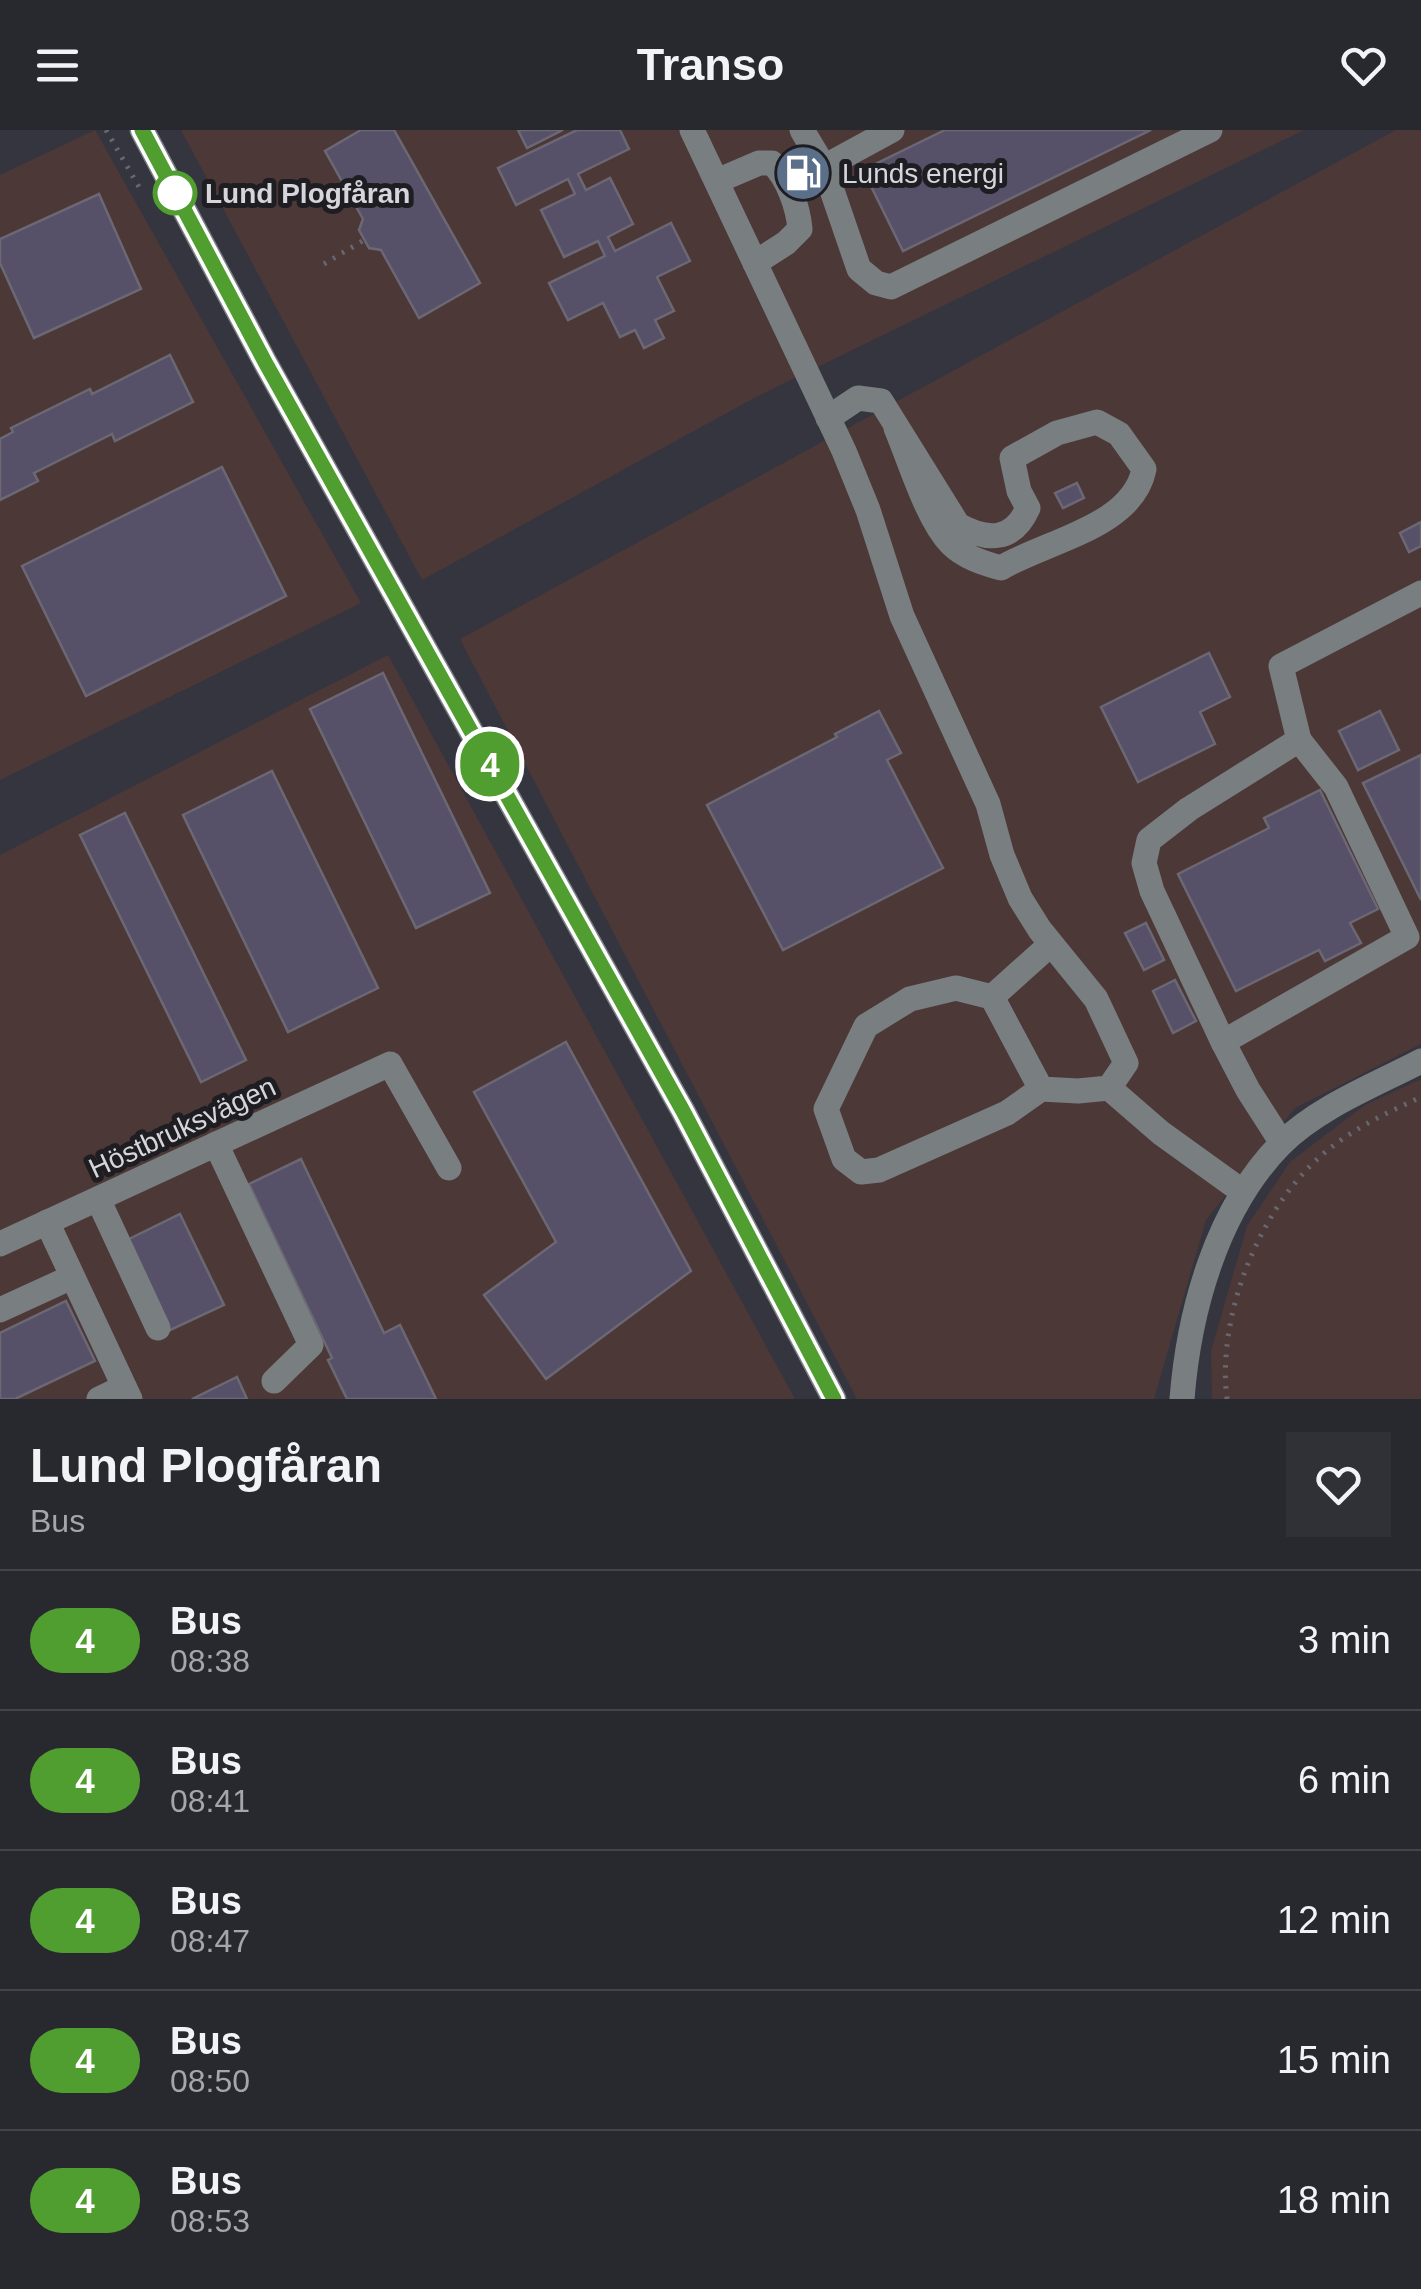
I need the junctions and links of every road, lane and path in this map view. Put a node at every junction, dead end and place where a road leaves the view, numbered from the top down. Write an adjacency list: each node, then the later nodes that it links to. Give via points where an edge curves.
1 (142, 130): 35 (street, via 683,1111)
2 (692, 130): 7 (street)
3 (802, 130): 6 (street)
4 (892, 130): 6 (street)
5 (1210, 130): 6 (street, via 891,287 876,284 859,268)
6 (824, 167)
7 (717, 182): 9 (street); 9 (street, via 772,163 786,183 800,228)
8 (364, 240): 10 (path)
9 (755, 263): 11 (street)
10 (324, 264)
11 (828, 418): 12 (street, via 858,398 881,401); 15 (street, via 868,510 902,616 982,788 1020,898)
12 (896, 428): 12 (street, via 950,543 1001,568 1114,514 1140,489 1144,469 1119,434 1097,422 1057,433 1012,458 1028,508 1014,530 976,535 958,525)
13 (1421, 592): 14 (street, via 1281,666)
14 (1299, 740): 17 (street, via 1149,840 1144,863 1152,892); 17 (street, via 1336,787 1407,937)
15 (1051, 944): 16 (street); 19 (street, via 1096,999 1126,1062)
16 (992, 998): 20 (street); 20 (street, via 956,988 910,999 866,1026 826,1110 844,1159 861,1172 879,1170 1007,1114)
17 (1223, 1042): 22 (street)
18 (1421, 1062): 22 (street, via 1328,1110)
19 (1109, 1088): 20 (street); 25 (street)
20 (1041, 1089)
21 (1421, 1097): 37 (path, via 1331,1147 1266,1225 1242,1277 1228,1334)
22 (1282, 1143): 25 (street)
23 (216, 1144): 24 (street, Höstbruksvägen, via 390,1064); 26 (street, Höstbruksvägen); 32 (street, via 311,1345)
24 (449, 1168)
25 (1243, 1192): 36 (street, via 1210,1262)
26 (98, 1199): 27 (street, Höstbruksvägen); 31 (street)
27 (47, 1222): 28 (street, Höstbruksvägen); 29 (street)
28 (0, 1244)
29 (72, 1277): 30 (street); 33 (street)
30 (0, 1310)
31 (158, 1328)
32 (274, 1381)
33 (127, 1393): 34 (street)
34 (99, 1399)
35 (834, 1399)
36 (1182, 1399)
37 (1227, 1399)

